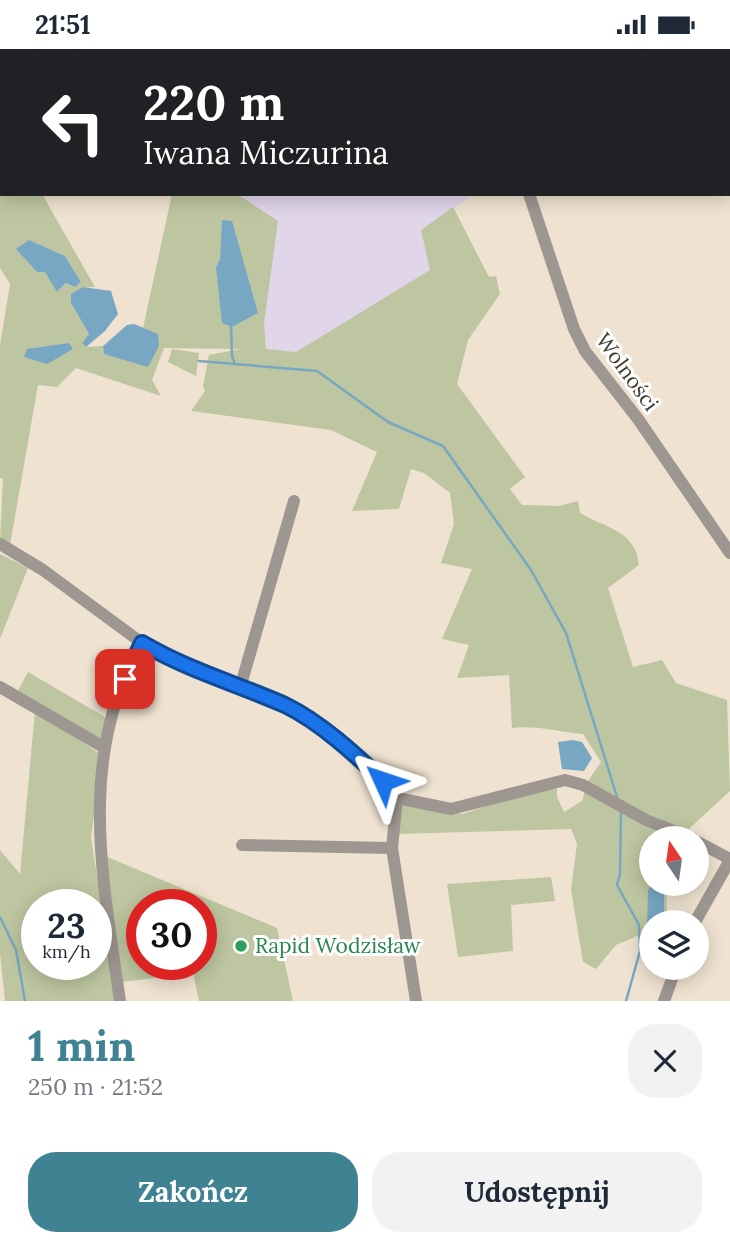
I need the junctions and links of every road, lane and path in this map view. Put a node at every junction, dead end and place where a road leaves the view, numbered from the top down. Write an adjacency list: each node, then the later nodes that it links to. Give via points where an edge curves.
1 (530, 196): 4 (street, Wolności, via 585,351 638,419)
2 (293, 501): 7 (street)
3 (0, 544): 5 (street)
4 (730, 554)
5 (142, 643): 7 (street); 8 (street, via 125,679)
6 (0, 687): 8 (street)
7 (240, 688): 9 (street, via 287,706 322,729 372,770)
8 (105, 748): 17 (street, via 98,838)
9 (397, 798): 10 (street, via 451,809 565,780); 12 (street)
10 (659, 826)
11 (242, 845): 12 (street)
12 (393, 848): 18 (street)
13 (709, 848): 14 (street)
14 (730, 860): 15 (street)
15 (702, 910)
16 (672, 980): 19 (street)
17 (120, 1001)
18 (416, 1001)
19 (664, 1001)

